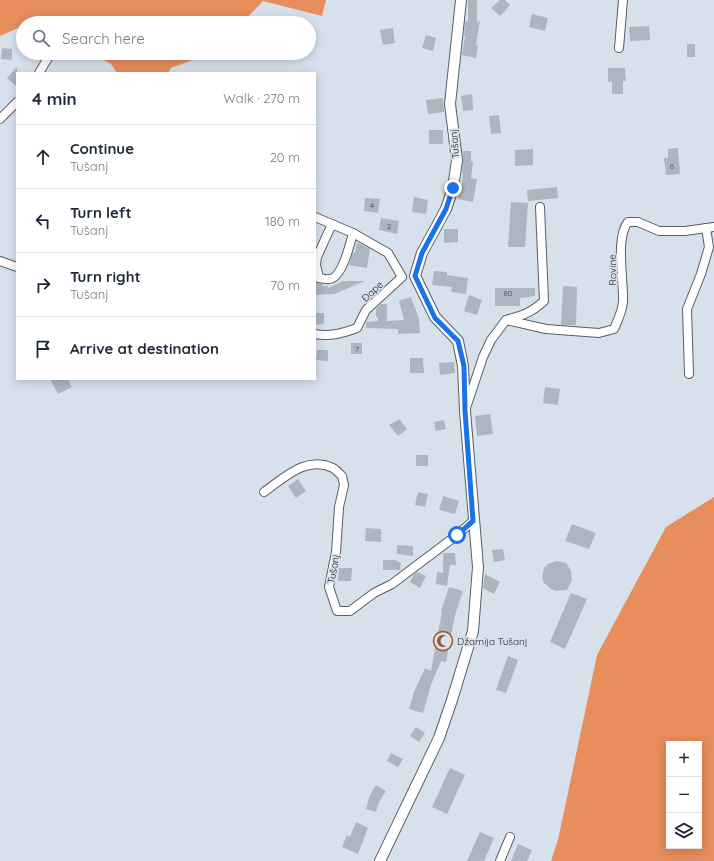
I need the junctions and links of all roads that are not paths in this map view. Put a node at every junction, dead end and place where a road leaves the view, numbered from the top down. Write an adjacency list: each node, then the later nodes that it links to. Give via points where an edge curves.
1 (461, 0): 16 (street, Tušanj, via 450,104 457,160 453,188 446,209 422,253)
2 (623, 0): 3 (street)
3 (619, 48)
4 (47, 60): 5 (street)
5 (40, 72)
6 (16, 103): 7 (street)
7 (0, 119)
8 (540, 207): 17 (street, via 544,301 527,314)
9 (316, 216): 10 (street)
10 (332, 224): 12 (street); 12 (street, via 317,257 319,278 330,280 336,276)
11 (710, 228): 17 (street, Rovine, via 660,231 638,222 628,222 623,228 622,238 623,301 614,329 599,333 546,329); 19 (street, Rovine, via 709,248 702,274 687,309)
12 (353, 233): 15 (street, via 388,253)
13 (0, 261): 14 (street)
14 (16, 267)
15 (402, 276): 16 (street); 18 (street, Đape, via 366,310 357,328 339,334)
16 (415, 276): 20 (street, via 435,318 458,341 464,366)
17 (506, 320): 20 (street, via 491,340 483,357)
18 (316, 334)
19 (689, 374)
20 (465, 411): 22 (street)
21 (264, 492): 22 (street, Tušanj, via 300,467 316,463 333,468 342,476 344,485 329,587 337,611 350,611 374,593 392,584)
22 (473, 521): 24 (street, via 478,567 473,631 466,658 439,738)
23 (510, 837): 25 (street)
24 (380, 861)
25 (500, 861)

